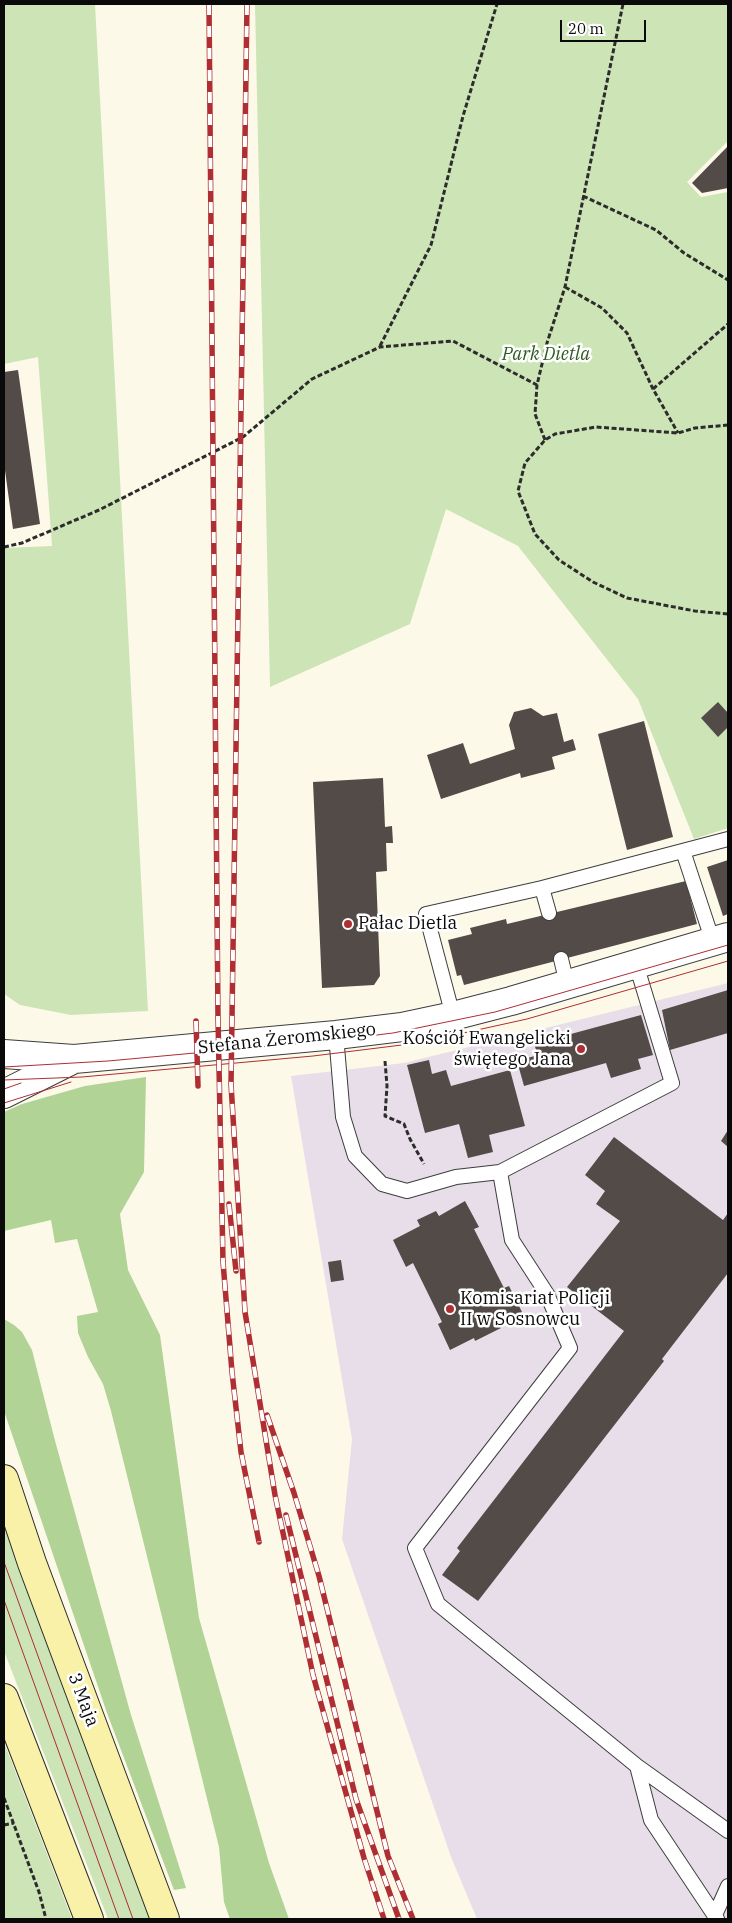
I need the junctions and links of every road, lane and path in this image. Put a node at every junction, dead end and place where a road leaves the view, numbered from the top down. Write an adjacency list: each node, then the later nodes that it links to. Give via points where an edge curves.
1 (497, 4): 7 (path, via 463,116 431,245)
2 (623, 4): 3 (path)
3 (583, 196): 4 (path, via 656,230 684,253); 5 (path)
4 (728, 280)
5 (565, 287): 8 (path); 9 (path, via 602,308 627,333)
6 (728, 324): 9 (path)
7 (380, 347): 8 (path, via 453,341); 13 (path, via 312,379 243,437 99,510 22,543)
8 (537, 385): 12 (path, via 535,414)
9 (653, 388): 11 (path)
10 (728, 425): 11 (path)
11 (678, 433): 12 (path, via 596,427 555,434)
12 (545, 440): 14 (path, via 525,463 518,491 536,534 559,560 593,582 627,598 695,612)
13 (4, 547)
14 (728, 614)
15 (728, 838): 16 (lane)
16 (683, 851): 17 (lane); 19 (lane)
17 (542, 888): 18 (lane); 21 (lane, via 426,914)
18 (549, 914)
19 (721, 939): 20 (street, Stefana Żeromskiego)
20 (636, 964): 21 (street, Stefana Żeromskiego, via 564,972); 27 (lane, via 672,1083)
21 (453, 1016): 22 (street, Stefana Żeromskiego, via 402,1027)
22 (336, 1035): 24 (street, Stefana Żeromskiego); 28 (lane, via 343,1117 355,1156 382,1184 407,1191)
23 (4, 1054): 24 (street, Stefana Żeromskiego)
24 (74, 1059): 26 (street, Stefana Żeromskiego)
25 (385, 1061): 28 (path, via 385,1116 404,1124)
26 (4, 1094)
27 (500, 1172): 28 (lane, via 456,1177); 31 (lane, via 512,1240 547,1294 570,1348 414,1548 438,1604)
28 (435, 1184)
29 (4, 1479): 40 (main road, 3 Maja, via 32,1563)
30 (4, 1698): 39 (main road)
31 (637, 1766): 35 (lane); 37 (lane, via 651,1820)
32 (4, 1798): 33 (path)
33 (14, 1823): 34 (path); 38 (path)
34 (4, 1825)
35 (728, 1831)
36 (728, 1886): 37 (lane)
37 (716, 1917)
38 (46, 1919)
39 (89, 1919)
40 (165, 1919)

